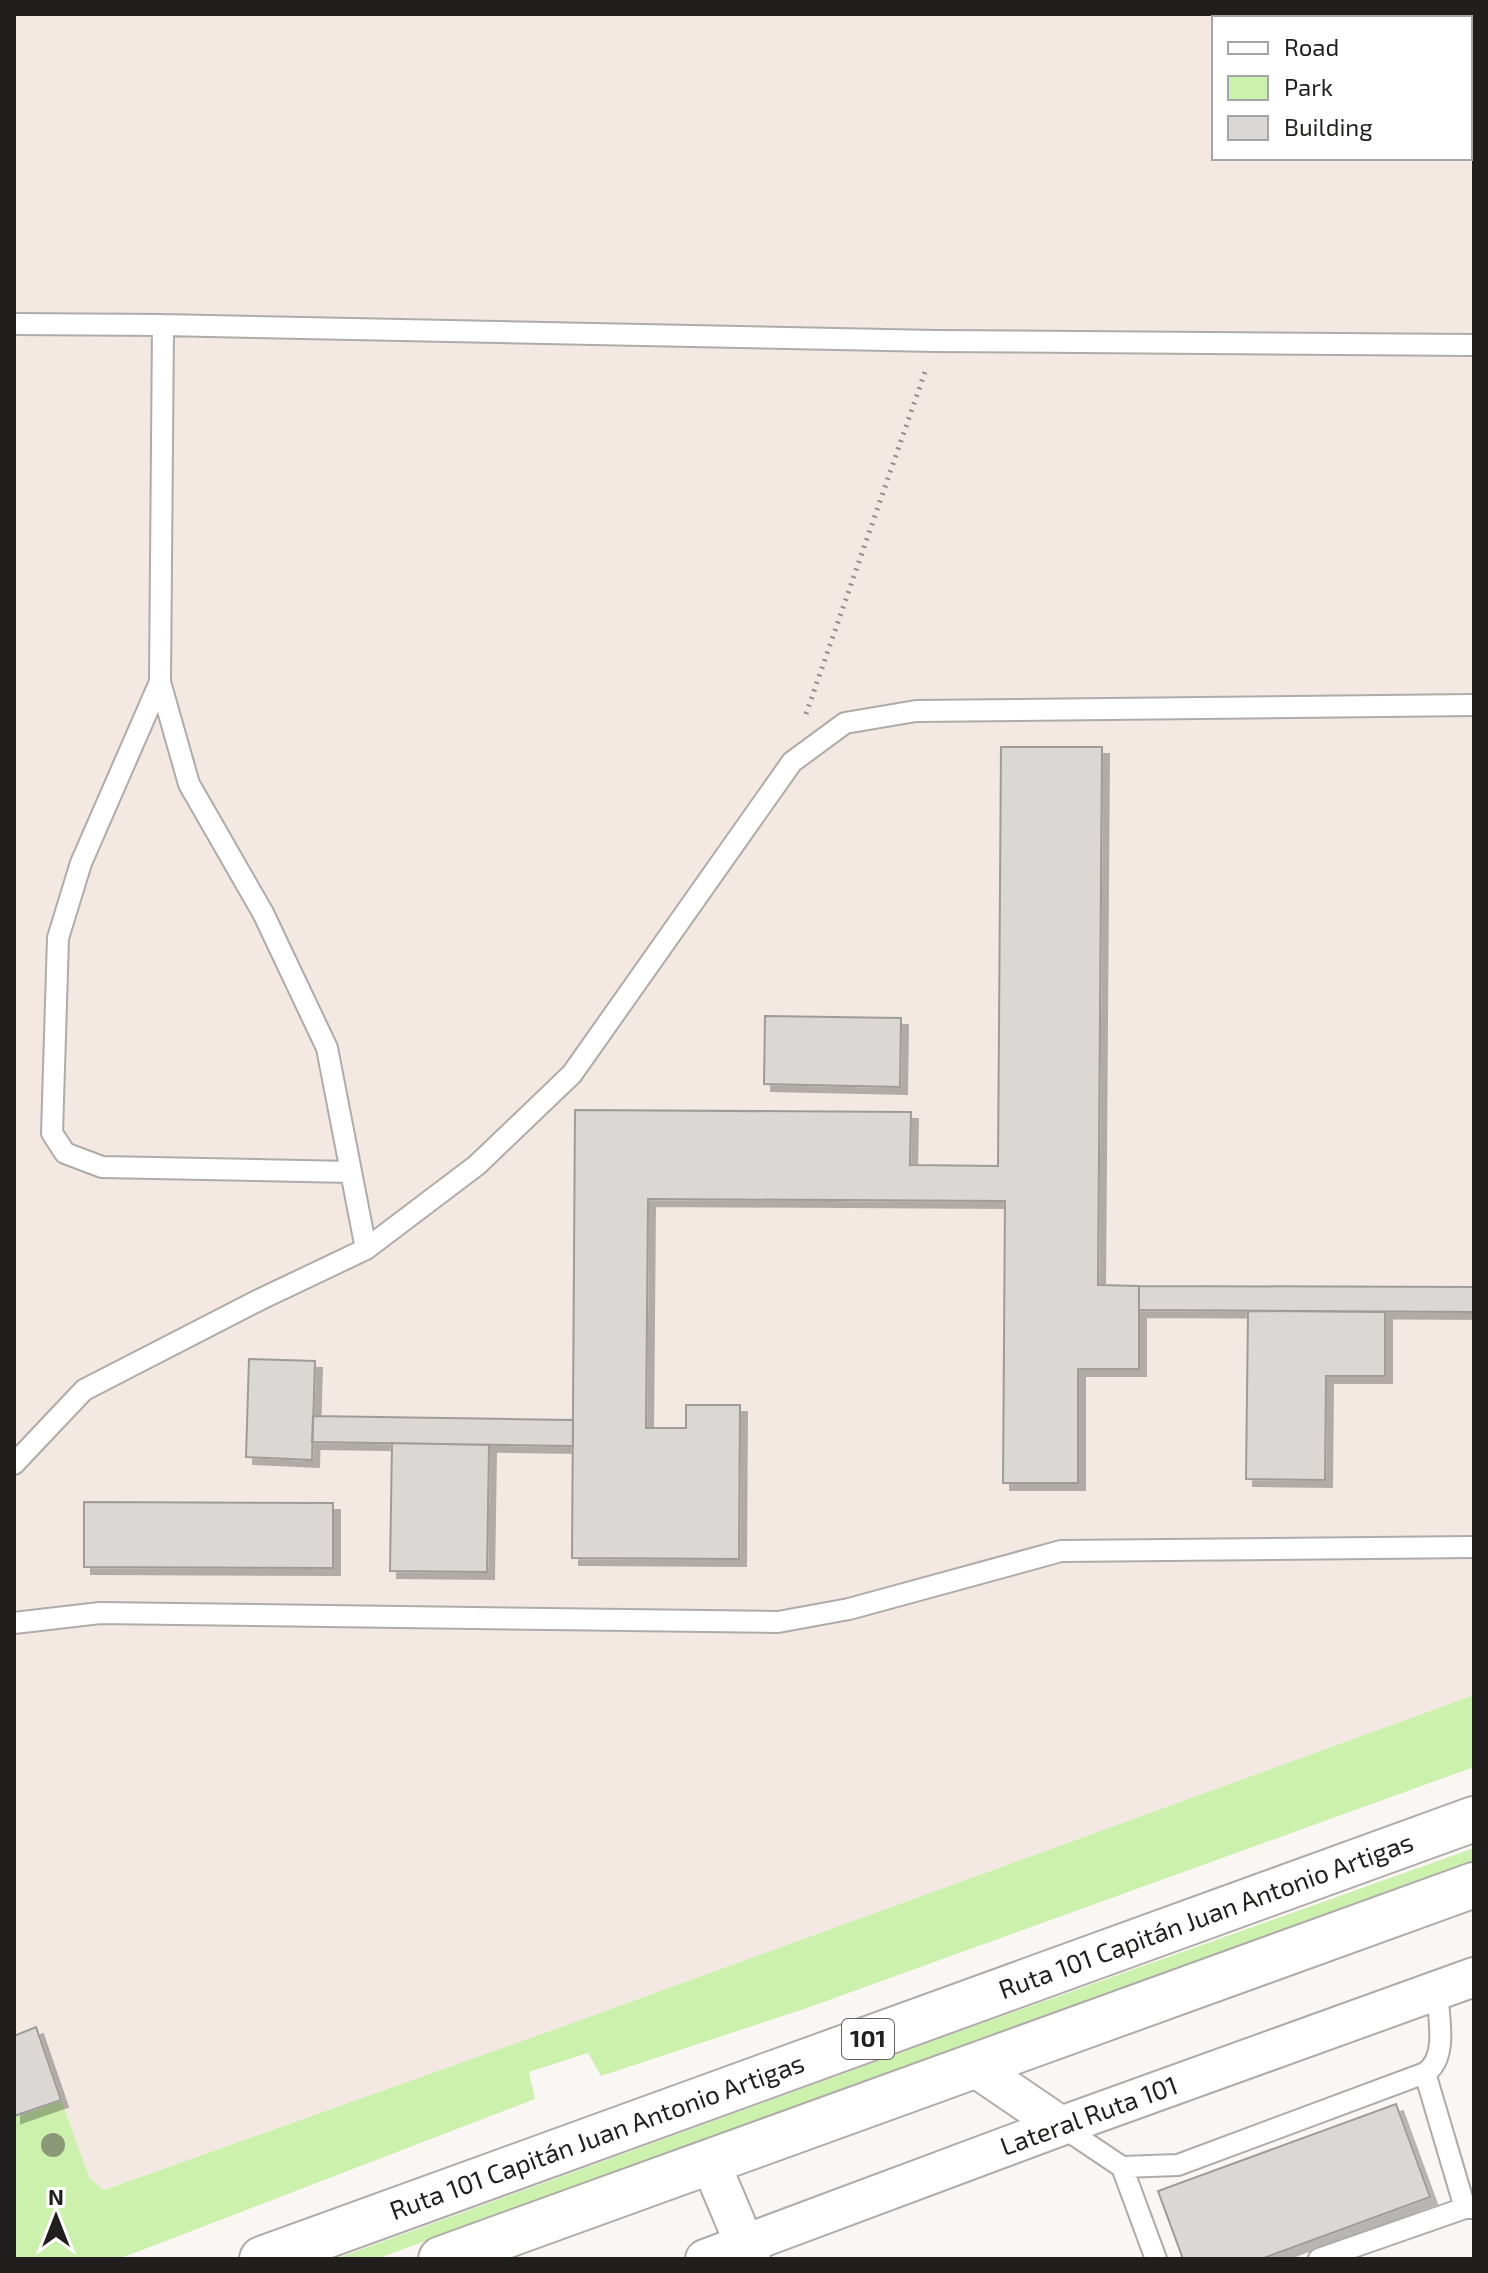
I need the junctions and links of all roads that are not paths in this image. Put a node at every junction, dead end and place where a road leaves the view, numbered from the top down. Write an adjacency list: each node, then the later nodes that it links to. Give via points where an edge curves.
1 (14, 324): 2 (lane)
2 (163, 325): 3 (lane, via 936,341); 4 (lane)
3 (1474, 345)
4 (160, 682): 6 (lane, via 189,784 263,913 327,1048); 6 (lane, via 81,863 58,938 52,1133 65,1153 102,1167)
5 (1474, 705): 7 (lane, via 916,711 845,723 792,762 572,1074 477,1165)
6 (351, 1172): 7 (lane)
7 (366, 1249): 8 (lane, via 84,1390)
8 (14, 1464)
9 (1474, 1547): 10 (lane, via 1061,1551 849,1609 778,1622 100,1613)
10 (14, 1623)
11 (1474, 1819): 22 (highway, Ruta 101 Capitán Juan Antonio Artigas / 101)
12 (1474, 1885): 15 (highway, 101)
13 (1474, 1977): 14 (street, Lateral Ruta 101)
14 (1437, 1990): 16 (lane, via 1440,2052); 17 (street, Lateral Ruta 101)
15 (973, 2066): 17 (street); 18 (highway, 101)
16 (1425, 2073): 19 (lane, via 1178,2165); 20 (lane)
17 (1061, 2126): 19 (lane); 21 (street, Lateral Ruta 101)
18 (710, 2162): 21 (street); 23 (highway, 101)
19 (1122, 2167): 25 (lane)
20 (1469, 2208): 26 (lane)
21 (749, 2252): 24 (street, Lateral Ruta 101)
22 (262, 2259)
23 (441, 2259)
24 (705, 2259)
25 (1156, 2259)
26 (1319, 2259)

